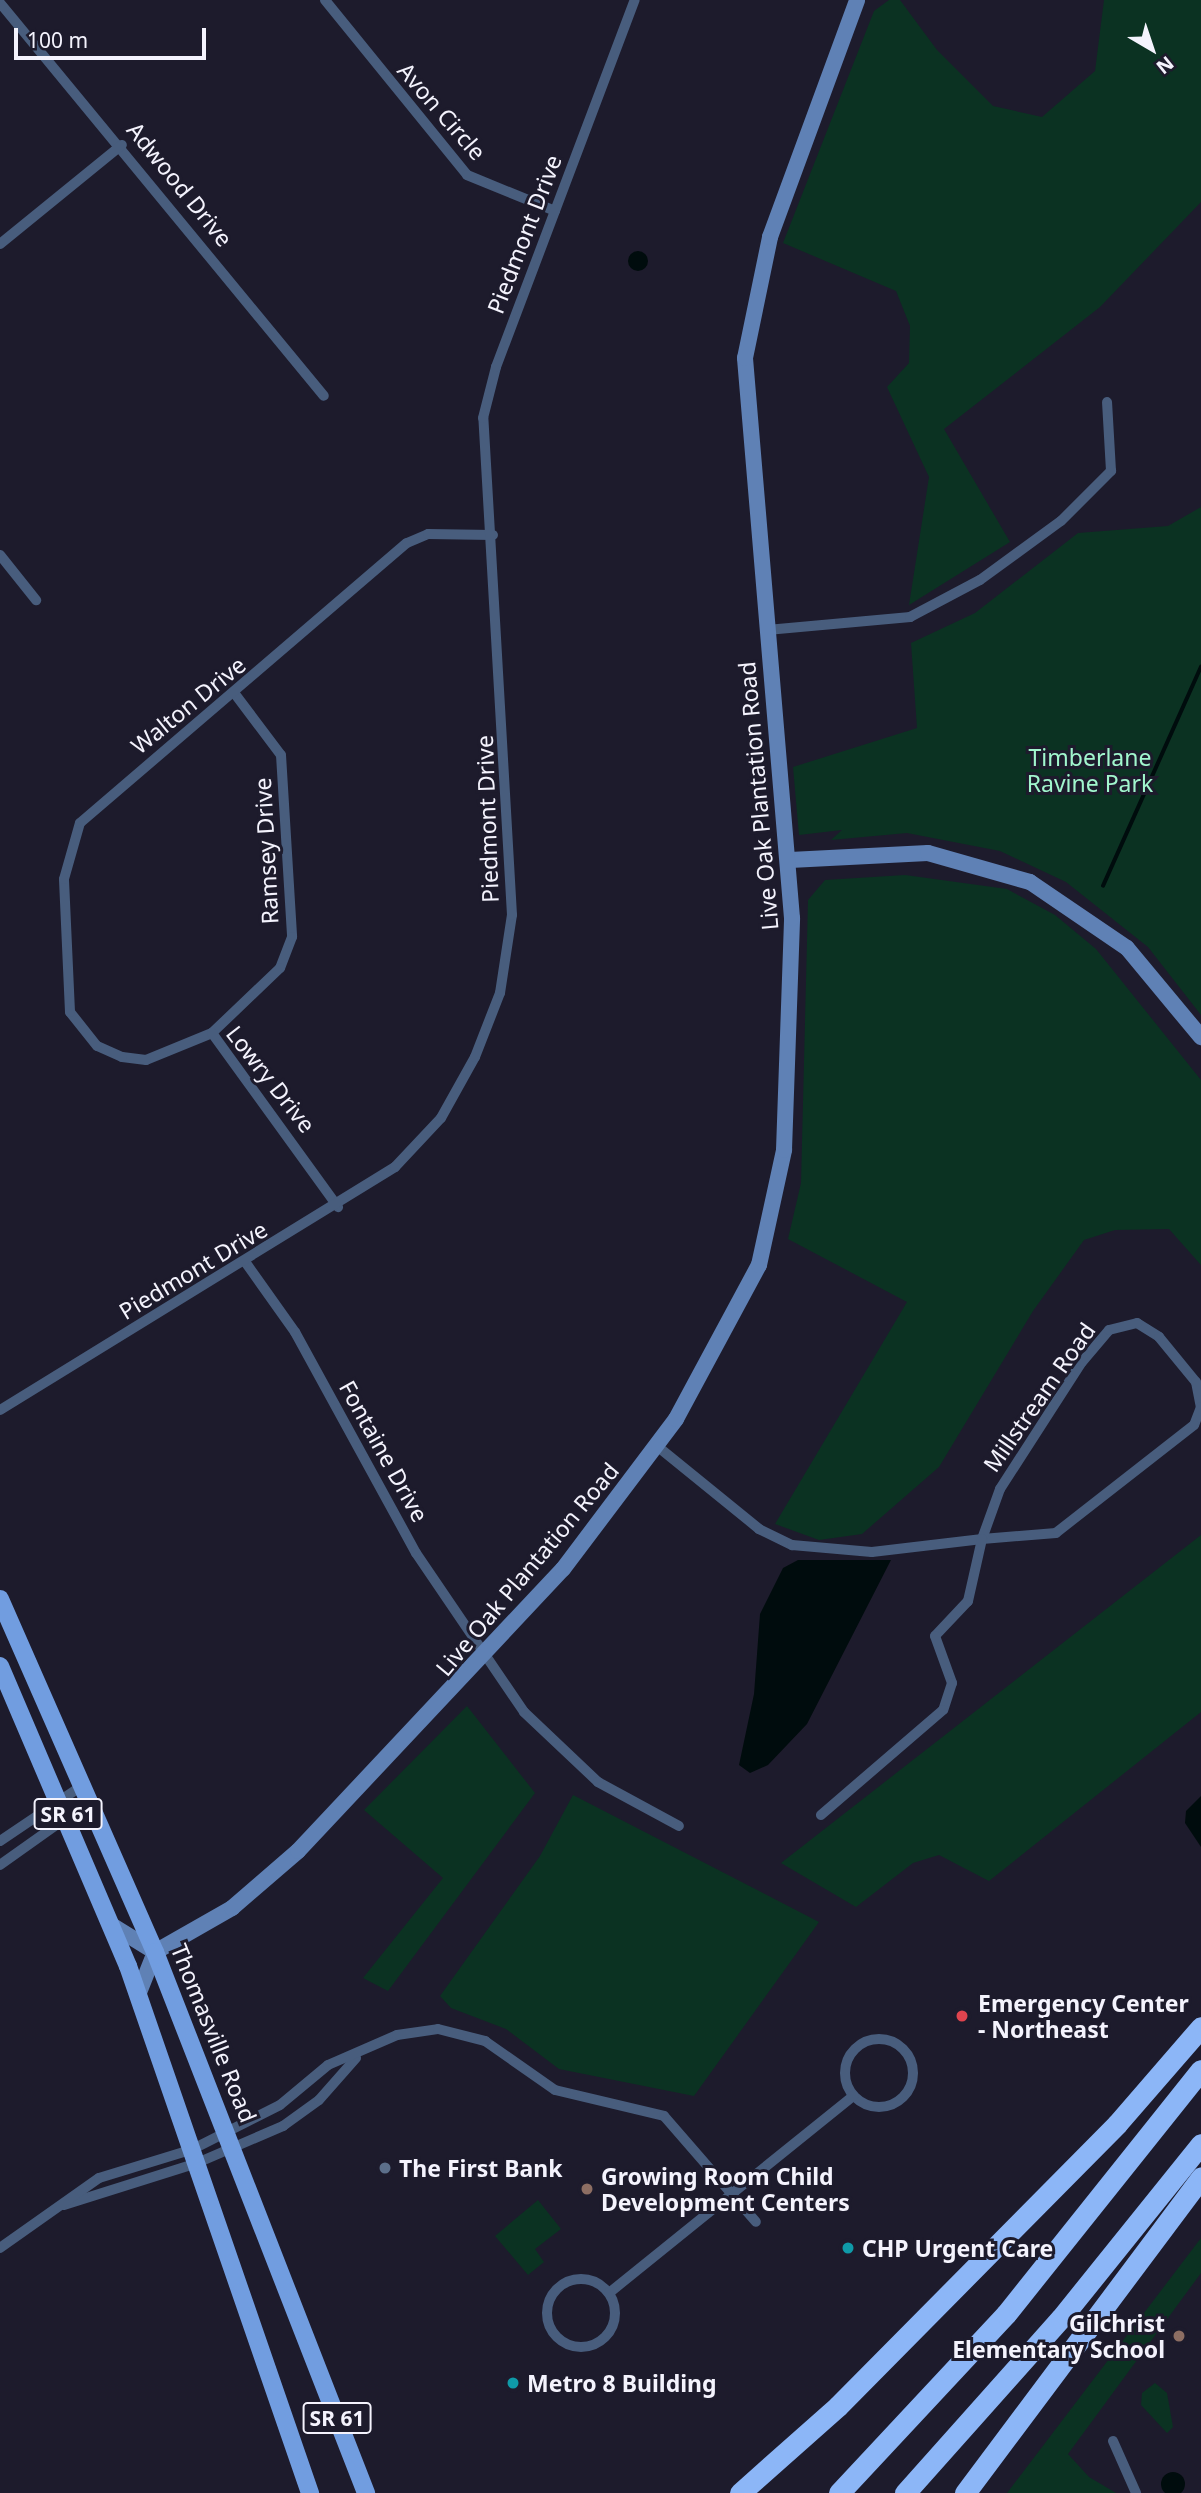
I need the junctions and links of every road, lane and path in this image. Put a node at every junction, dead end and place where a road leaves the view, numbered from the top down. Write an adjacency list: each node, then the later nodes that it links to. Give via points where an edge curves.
1 (326, 0): 6 (street, Avon Circle, via 457,166 494,190)
2 (635, 0): 6 (street, Piedmont Drive)
3 (857, 0): 13 (street, Live Oak Plantation Road, via 769,237 749,324 744,393)
4 (0, 3): 5 (street, Adwood Drive)
5 (122, 145): 7 (street); 8 (street, Adwood Drive)
6 (555, 211): 10 (street, Piedmont Drive, via 485,406)
7 (0, 244)
8 (324, 396)
9 (1107, 402): 13 (street, via 1111,471 1061,521 980,580 909,617)
10 (493, 535): 14 (street, Walton Drive, via 428,534 407,543); 19 (street, Piedmont Drive, via 511,868 505,969 489,1026 441,1118 404,1159)
11 (0, 555): 12 (street)
12 (36, 600)
13 (767, 630): 15 (street, Live Oak Plantation Road)
14 (235, 694): 16 (street, Walton Drive, via 80,823 64,879); 17 (street, Ramsey Drive, via 281,755 292,937 280,968)
15 (790, 860): 18 (street, via 919,853 988,865 1030,882 1127,948); 23 (street, Live Oak Plantation Road, via 789,1088 771,1230 744,1300)
16 (75, 1021): 17 (street, Lowry Drive, via 102,1049 146,1060)
17 (212, 1033): 19 (street, Lowry Drive)
18 (1201, 1037)
19 (338, 1207): 20 (street, Piedmont Drive)
20 (246, 1263): 22 (street, Piedmont Drive); 27 (street, Fontaine Drive, via 295,1332)
21 (1201, 1407): 24 (street, Millstream Road, via 1183,1436 1067,1527 1039,1538); 24 (street, Millstream Road, via 1196,1382 1159,1337 1137,1323 1116,1325 1082,1362 1027,1445 988,1514)
22 (0, 1410)
23 (657, 1446): 24 (street, Millstream Road, via 759,1529 792,1545 872,1552); 27 (street, Live Oak Plantation Road)
24 (982, 1539): 32 (street, Millstream Road, via 968,1601 935,1636 952,1683 943,1710)
25 (0, 1599): 26 (main road, Thomasville Road / SR 61)
26 (6, 1627): 29 (main road, Thomasville Road / SR 61)
27 (484, 1660): 33 (street, Fontaine Drive, via 524,1712 584,1772); 37 (street, Live Oak Plantation Road, via 298,1851 232,1908)
28 (2, 1674): 30 (main road, SR 61)
29 (87, 1793): 30 (street); 31 (street); 37 (main road, Thomasville Road / SR 61)
30 (59, 1796): 31 (main road, SR 61); 34 (street)
31 (67, 1813): 35 (street); 36 (main road, SR 61)
32 (821, 1815)
33 (679, 1826)
34 (0, 1841)
35 (0, 1865)
36 (113, 1926): 37 (street); 38 (main road, SR 61)
37 (155, 1952): 38 (street); 43 (main road, Thomasville Road / SR 61)
38 (138, 1994): 46 (main road, SR 61)
39 (1201, 2026): 57 (highway, via 1107,2134 838,2406)
40 (356, 2057): 43 (street, via 328,2065 286,2101); 45 (street, via 300,2117); 48 (street, via 415,2030 461,2032 555,2090 664,2116)
41 (1201, 2070): 58 (highway, via 1029,2288)
42 (853, 2096): 42 (street, via 876,2108 901,2099 912,2080 906,2052 884,2039 856,2048 845,2070); 48 (street)
43 (227, 2131): 45 (main road, Thomasville Road / SR 61); 46 (street)
44 (1201, 2144): 59 (highway, via 1054,2327)
45 (234, 2148): 46 (street); 56 (main road, Thomasville Road / SR 61)
46 (195, 2156): 49 (street); 49 (street, via 99,2178); 55 (main road, SR 61)
47 (1201, 2178): 53 (highway)
48 (733, 2193): 50 (street); 52 (street)
49 (51, 2209): 51 (street)
50 (756, 2222)
51 (0, 2248)
52 (609, 2293): 52 (street, via 584,2279 565,2283 548,2309 555,2334 582,2347 603,2339 615,2318)
53 (1021, 2418): 60 (highway); 61 (highway)
54 (1113, 2441): 62 (street)
55 (310, 2493)
56 (366, 2493)
57 (740, 2493)
58 (839, 2493)
59 (905, 2493)
60 (955, 2493)
61 (965, 2493)
62 (1136, 2493)

